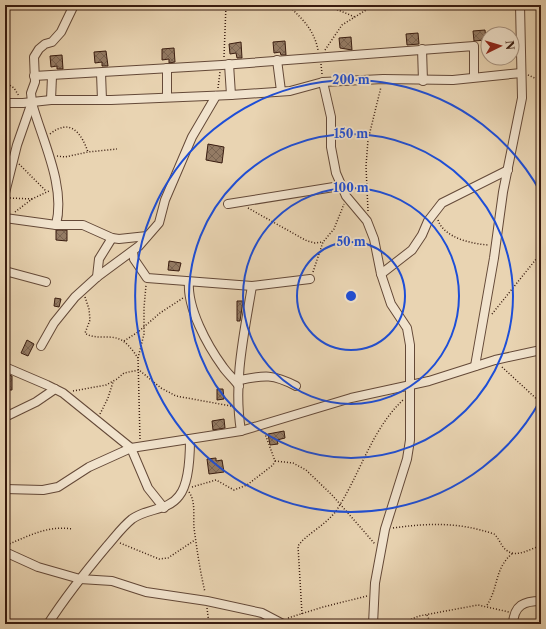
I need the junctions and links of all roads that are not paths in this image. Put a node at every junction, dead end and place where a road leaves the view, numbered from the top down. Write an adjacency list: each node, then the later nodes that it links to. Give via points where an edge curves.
1 (74, 5): 9 (street, via 61,32 52,42 39,49 34,57)
2 (520, 5): 8 (street)
3 (422, 49): 4 (street); 11 (street, via 474,46); 12 (street)
4 (277, 60): 5 (street); 14 (street)
5 (226, 64): 6 (street); 15 (street)
6 (167, 68): 7 (street); 17 (street)
7 (101, 73): 10 (street); 19 (street)
8 (521, 73): 11 (street); 22 (street, via 522,98)
9 (34, 76): 10 (street); 20 (street)
10 (52, 76): 18 (street)
11 (474, 77): 12 (street)
12 (423, 81): 13 (street, via 383,79)
13 (323, 82): 14 (street); 23 (street, via 331,117 331,147)
14 (281, 91): 15 (street)
15 (231, 95): 16 (street)
16 (216, 96): 17 (street); 28 (street, via 192,137 158,223)
17 (167, 98): 19 (street)
18 (51, 100): 19 (street); 20 (street)
19 (102, 100)
20 (32, 102): 21 (street); 24 (street); 27 (street, via 57,189 60,208)
21 (5, 103)
22 (508, 170): 32 (street, via 449,199 428,221 412,250); 40 (street)
23 (340, 186): 25 (street); 32 (street, via 367,222 374,239)
24 (5, 193)
25 (232, 203)
26 (6, 218): 27 (street)
27 (56, 225): 29 (street, via 82,224)
28 (147, 236): 29 (street); 30 (street)
29 (112, 238): 33 (street, via 99,259)
30 (133, 252): 33 (street); 36 (street, via 147,278)
31 (5, 271): 35 (street)
32 (381, 274): 43 (street, via 391,304 407,328)
33 (97, 277): 38 (street, via 60,314)
34 (310, 279): 37 (street)
35 (46, 282)
36 (189, 282): 37 (street); 42 (street, via 188,293 196,316 216,356)
37 (252, 286): 42 (street)
38 (41, 346)
39 (541, 350): 40 (street)
40 (475, 366): 43 (street)
41 (5, 367): 45 (street)
42 (239, 383): 44 (street, via 260,376 278,377); 47 (street, via 238,408)
43 (411, 384): 47 (street, via 351,398); 57 (street, via 409,449 385,529)
44 (296, 386)
45 (55, 389): 46 (street, via 36,402); 49 (street)
46 (5, 417)
47 (241, 431): 48 (street)
48 (190, 439): 49 (street); 51 (street, via 184,488 177,499)
49 (131, 448): 50 (street, via 89,467 58,487 43,490); 51 (street, via 148,488)
50 (5, 489)
51 (164, 508): 53 (street, via 140,514 123,528)
52 (5, 552): 53 (street)
53 (80, 579): 55 (street, via 112,581 146,592 207,601 262,613); 56 (street)
54 (541, 601): 58 (street, via 525,602 519,606 514,613)
55 (281, 623)
56 (48, 624)
57 (373, 624)
58 (513, 624)

